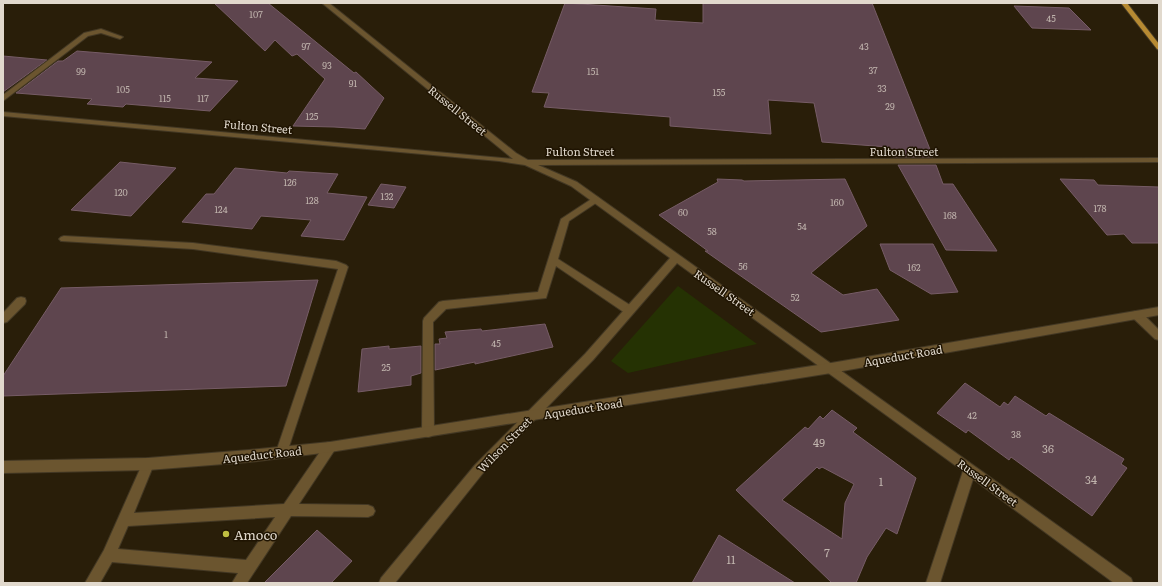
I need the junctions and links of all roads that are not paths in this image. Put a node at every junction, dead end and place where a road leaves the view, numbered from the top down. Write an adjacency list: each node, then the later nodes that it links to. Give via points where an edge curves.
1 (325, 3): 8 (street, Russell Street)
2 (1124, 3): 4 (main road)
3 (120, 37): 5 (street, via 101,32 86,34)
4 (1159, 48)
5 (3, 99)
6 (3, 114): 8 (street, Fulton Street)
7 (1159, 160): 8 (street, Fulton Street)
8 (525, 163): 9 (street, Russell Street, via 574,184)
9 (596, 199): 11 (street, Russell Street); 12 (street, via 565,219)
10 (64, 239): 23 (street, via 193,246 277,255 343,267)
11 (676, 257): 14 (street, Wilson Street); 19 (street, Russell Street)
12 (553, 260): 14 (street); 21 (street, via 542,295 442,305 428,321)
13 (21, 301): 17 (street)
14 (629, 310): 20 (street, Wilson Street, via 590,357)
15 (1159, 311): 16 (street, Aqueduct Road)
16 (1137, 315): 18 (street); 19 (street, Aqueduct Road)
17 (3, 319)
18 (1159, 336)
19 (831, 368): 20 (street, Aqueduct Road); 26 (street, Russell Street)
20 (531, 416): 21 (street, Aqueduct Road); 34 (street, Wilson Street, via 480,469)
21 (428, 432): 22 (street, Aqueduct Road)
22 (330, 447): 23 (street, Aqueduct Road); 27 (street)
23 (282, 452): 24 (street, Aqueduct Road)
24 (148, 464): 25 (street, Aqueduct Road); 29 (street)
25 (3, 467)
26 (970, 469): 35 (street); 36 (street, Russell Street)
27 (288, 510): 28 (street); 29 (street); 31 (street)
28 (368, 511)
29 (123, 520): 30 (street)
30 (109, 554): 31 (street); 32 (street)
31 (250, 567): 33 (street)
32 (97, 582)
33 (239, 583)
34 (386, 583)
35 (933, 583)
36 (1126, 583)

